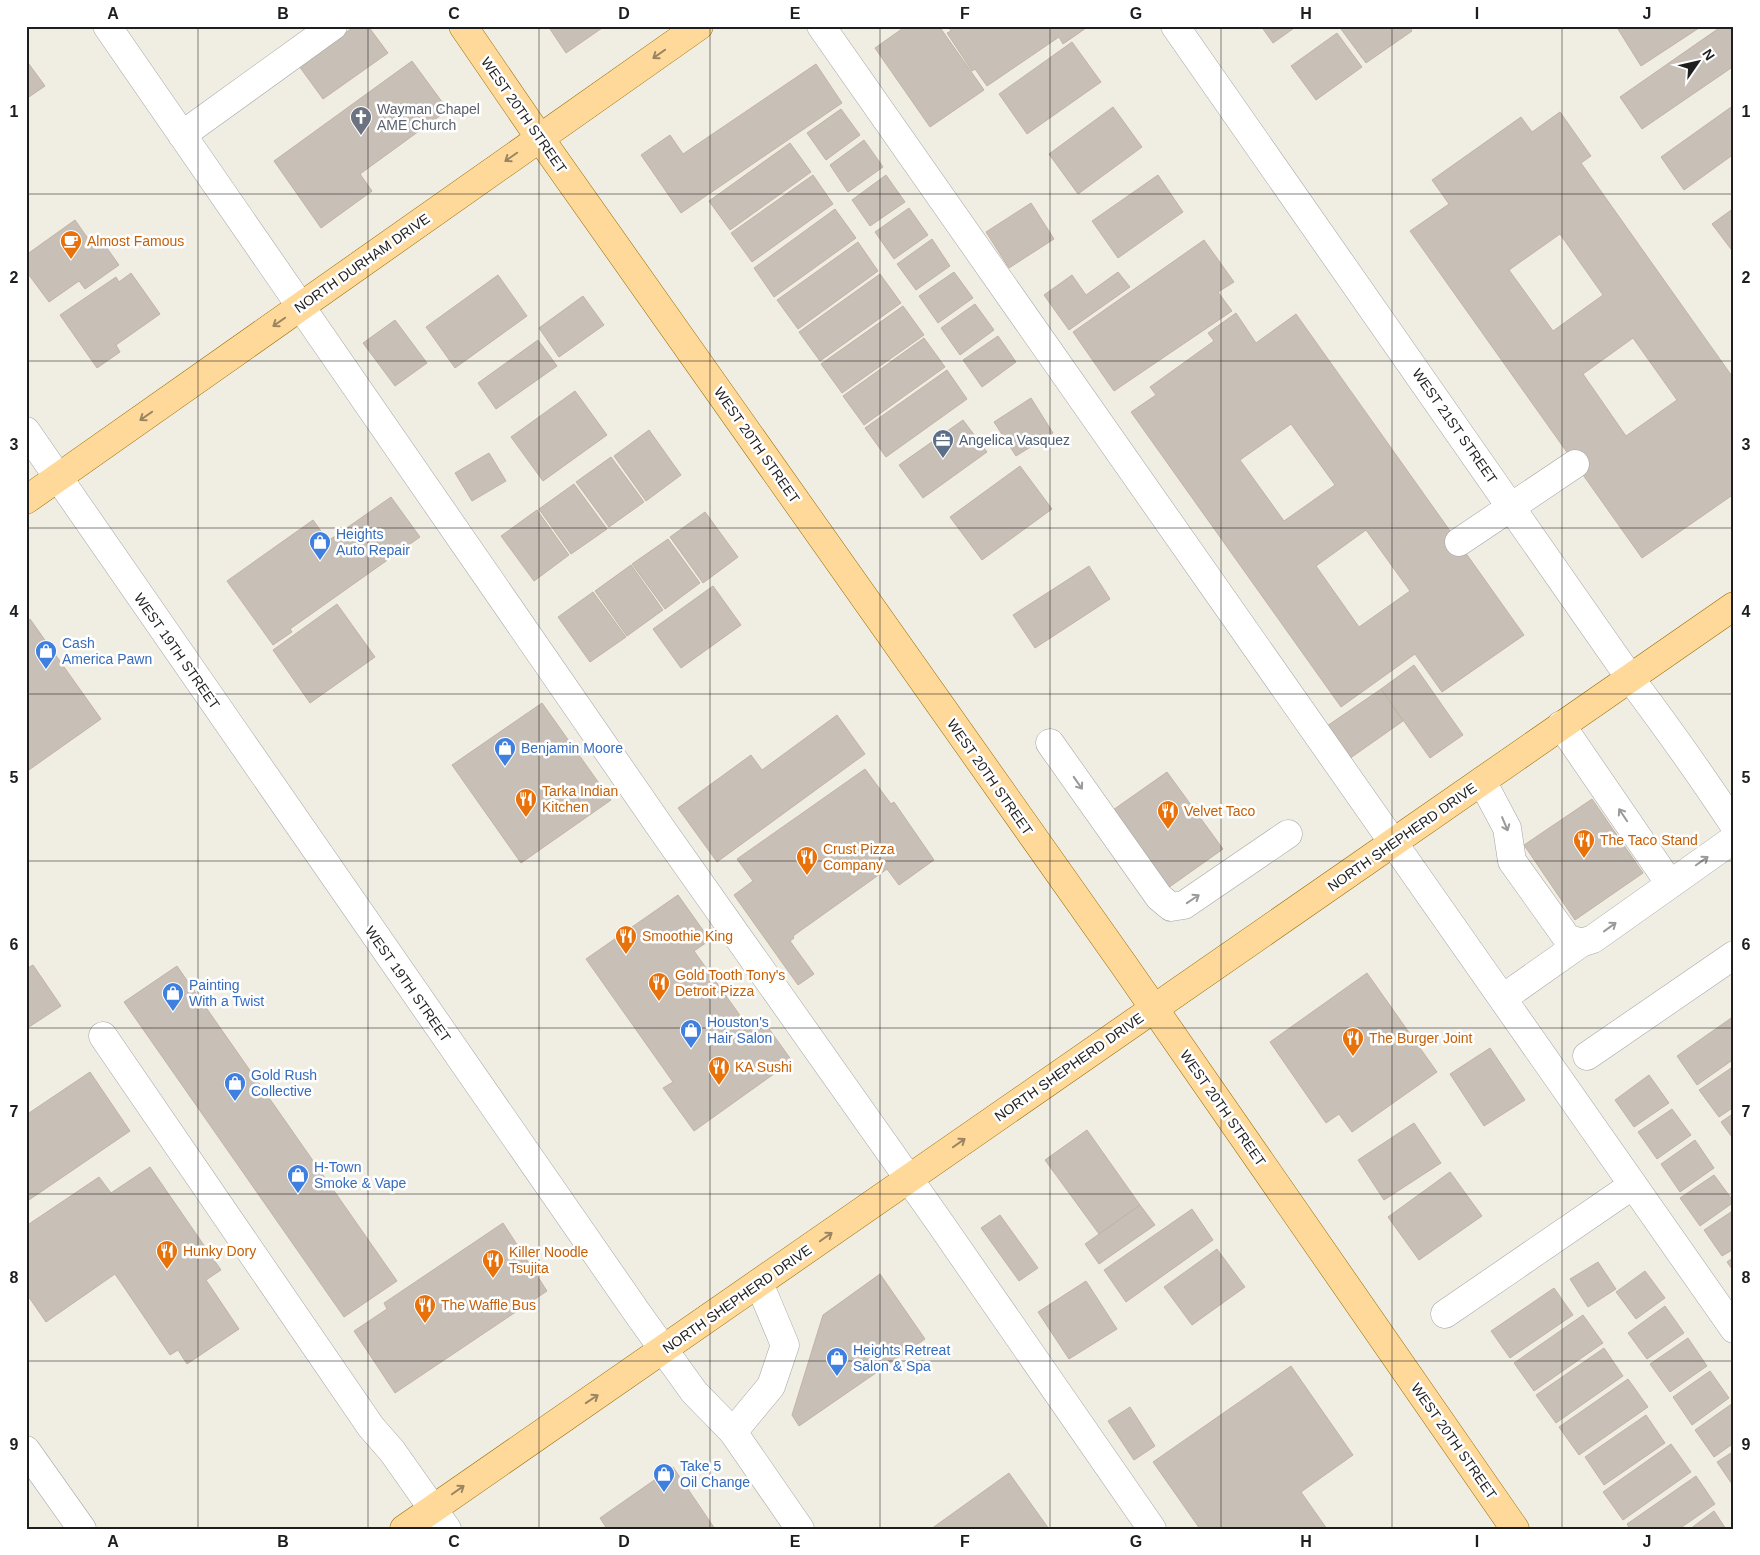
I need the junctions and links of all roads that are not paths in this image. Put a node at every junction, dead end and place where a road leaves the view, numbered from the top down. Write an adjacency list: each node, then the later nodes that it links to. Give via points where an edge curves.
1 (106, 26): 7 (street)
2 (334, 26): 7 (street)
3 (463, 26): 8 (main road, WEST 20TH STREET)
4 (699, 26): 8 (main road, NORTH DURHAM DRIVE, one-way to 8)
5 (821, 26): 24 (street)
6 (1175, 26): 14 (street, WEST 21ST STREET)
7 (182, 135): 9 (street)
8 (539, 137): 9 (main road, NORTH DURHAM DRIVE, one-way to 9); 29 (main road, WEST 20TH STREET)
9 (300, 306): 12 (main road, NORTH DURHAM DRIVE, one-way to 12); 32 (street)
10 (26, 431): 12 (street, WEST 19TH STREET)
11 (1575, 464): 14 (street)
12 (58, 478): 13 (main road, NORTH DURHAM DRIVE); 37 (street, WEST 19TH STREET)
13 (26, 500)
14 (1511, 507): 15 (street); 17 (street, WEST 21ST STREET)
15 (1459, 542)
16 (1734, 606): 17 (main road, NORTH SHEPHERD DRIVE)
17 (1630, 678): 18 (main road, NORTH SHEPHERD DRIVE); 21 (street, WEST 21ST STREET, via 1687,754)
18 (1562, 725): 20 (main road, NORTH SHEPHERD DRIVE); 25 (street, one-way to 18)
19 (1050, 743): 22 (street, one-way to 22, via 1159,897 1171,907 1184,905)
20 (1482, 781): 24 (main road, NORTH SHEPHERD DRIVE); 26 (street, one-way to 26, via 1507,828 1512,860 1567,938)
21 (1734, 825)
22 (1288, 834)
23 (1734, 839): 25 (street, one-way to 23)
24 (1394, 844): 28 (street); 29 (main road, NORTH SHEPHERD DRIVE)
25 (1670, 884): 26 (street, one-way to 25, via 1593,939)
26 (1581, 942): 28 (street)
27 (1734, 955): 31 (street)
28 (1503, 998): 33 (street)
29 (1153, 1010): 32 (main road, NORTH SHEPHERD DRIVE, one-way to 29); 45 (main road, WEST 20TH STREET)
30 (103, 1036): 40 (street, via 371,1427)
31 (1587, 1056)
32 (908, 1178): 34 (main road, NORTH SHEPHERD DRIVE, one-way to 32); 44 (street)
33 (1633, 1185): 35 (street); 36 (street)
34 (759, 1283): 37 (main road, NORTH SHEPHERD DRIVE); 38 (street, via 785,1345 771,1386)
35 (1445, 1314)
36 (1734, 1329)
37 (663, 1350): 38 (street, WEST 19TH STREET, via 694,1392); 40 (main road, NORTH SHEPHERD DRIVE, one-way to 37)
38 (733, 1432): 43 (street, WEST 19TH STREET)
39 (26, 1450): 41 (street)
40 (440, 1518): 42 (main road, NORTH SHEPHERD DRIVE)
41 (82, 1529)
42 (404, 1529)
43 (800, 1529)
44 (1152, 1529)
45 (1516, 1529)

